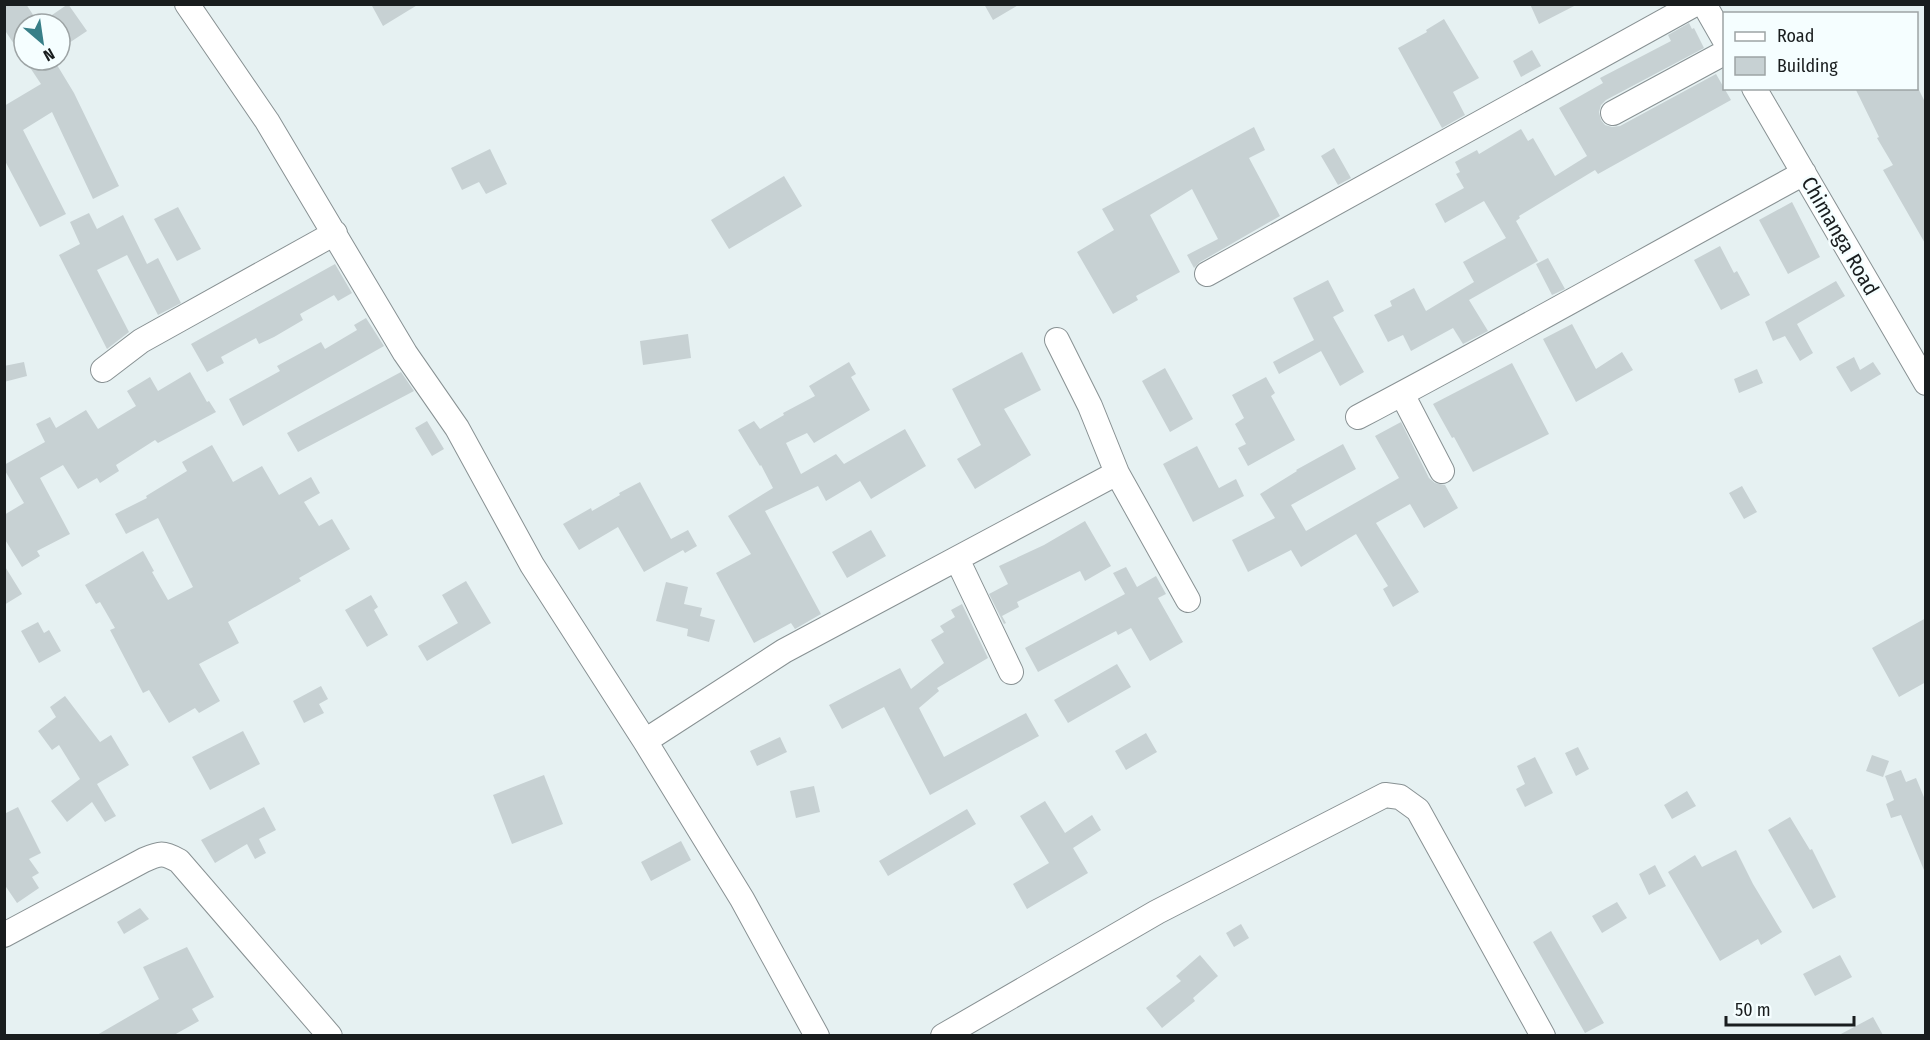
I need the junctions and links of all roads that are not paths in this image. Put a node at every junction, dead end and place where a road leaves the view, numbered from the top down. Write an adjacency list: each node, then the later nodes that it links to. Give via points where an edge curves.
1 (187, 4): 9 (street, via 267,121)
2 (1695, 4): 10 (street)
3 (1704, 4): 4 (street)
4 (1723, 36)
5 (1723, 54): 7 (street)
6 (1755, 90): 8 (street, Chimanga Road)
7 (1613, 113)
8 (1804, 173): 13 (street, Chimanga Road); 14 (street)
9 (335, 234): 12 (street, via 141,341); 21 (street, via 405,353 457,428 531,565)
10 (1207, 274)
11 (1057, 340): 17 (street)
12 (103, 370)
13 (1926, 383)
14 (1402, 394): 15 (street); 16 (street)
15 (1358, 417)
16 (1443, 471)
17 (1117, 472): 18 (street); 19 (street)
18 (957, 559): 20 (street); 21 (street, via 784,651)
19 (1188, 600)
20 (1011, 672)
21 (645, 741): 24 (street, via 742,899)
22 (4, 935): 23 (street, via 144,860 166,853 179,861)
23 (330, 1035)
24 (817, 1035)
25 (943, 1035): 26 (street, via 1157,912 1385,795 1400,797 1418,810)
26 (1543, 1035)

